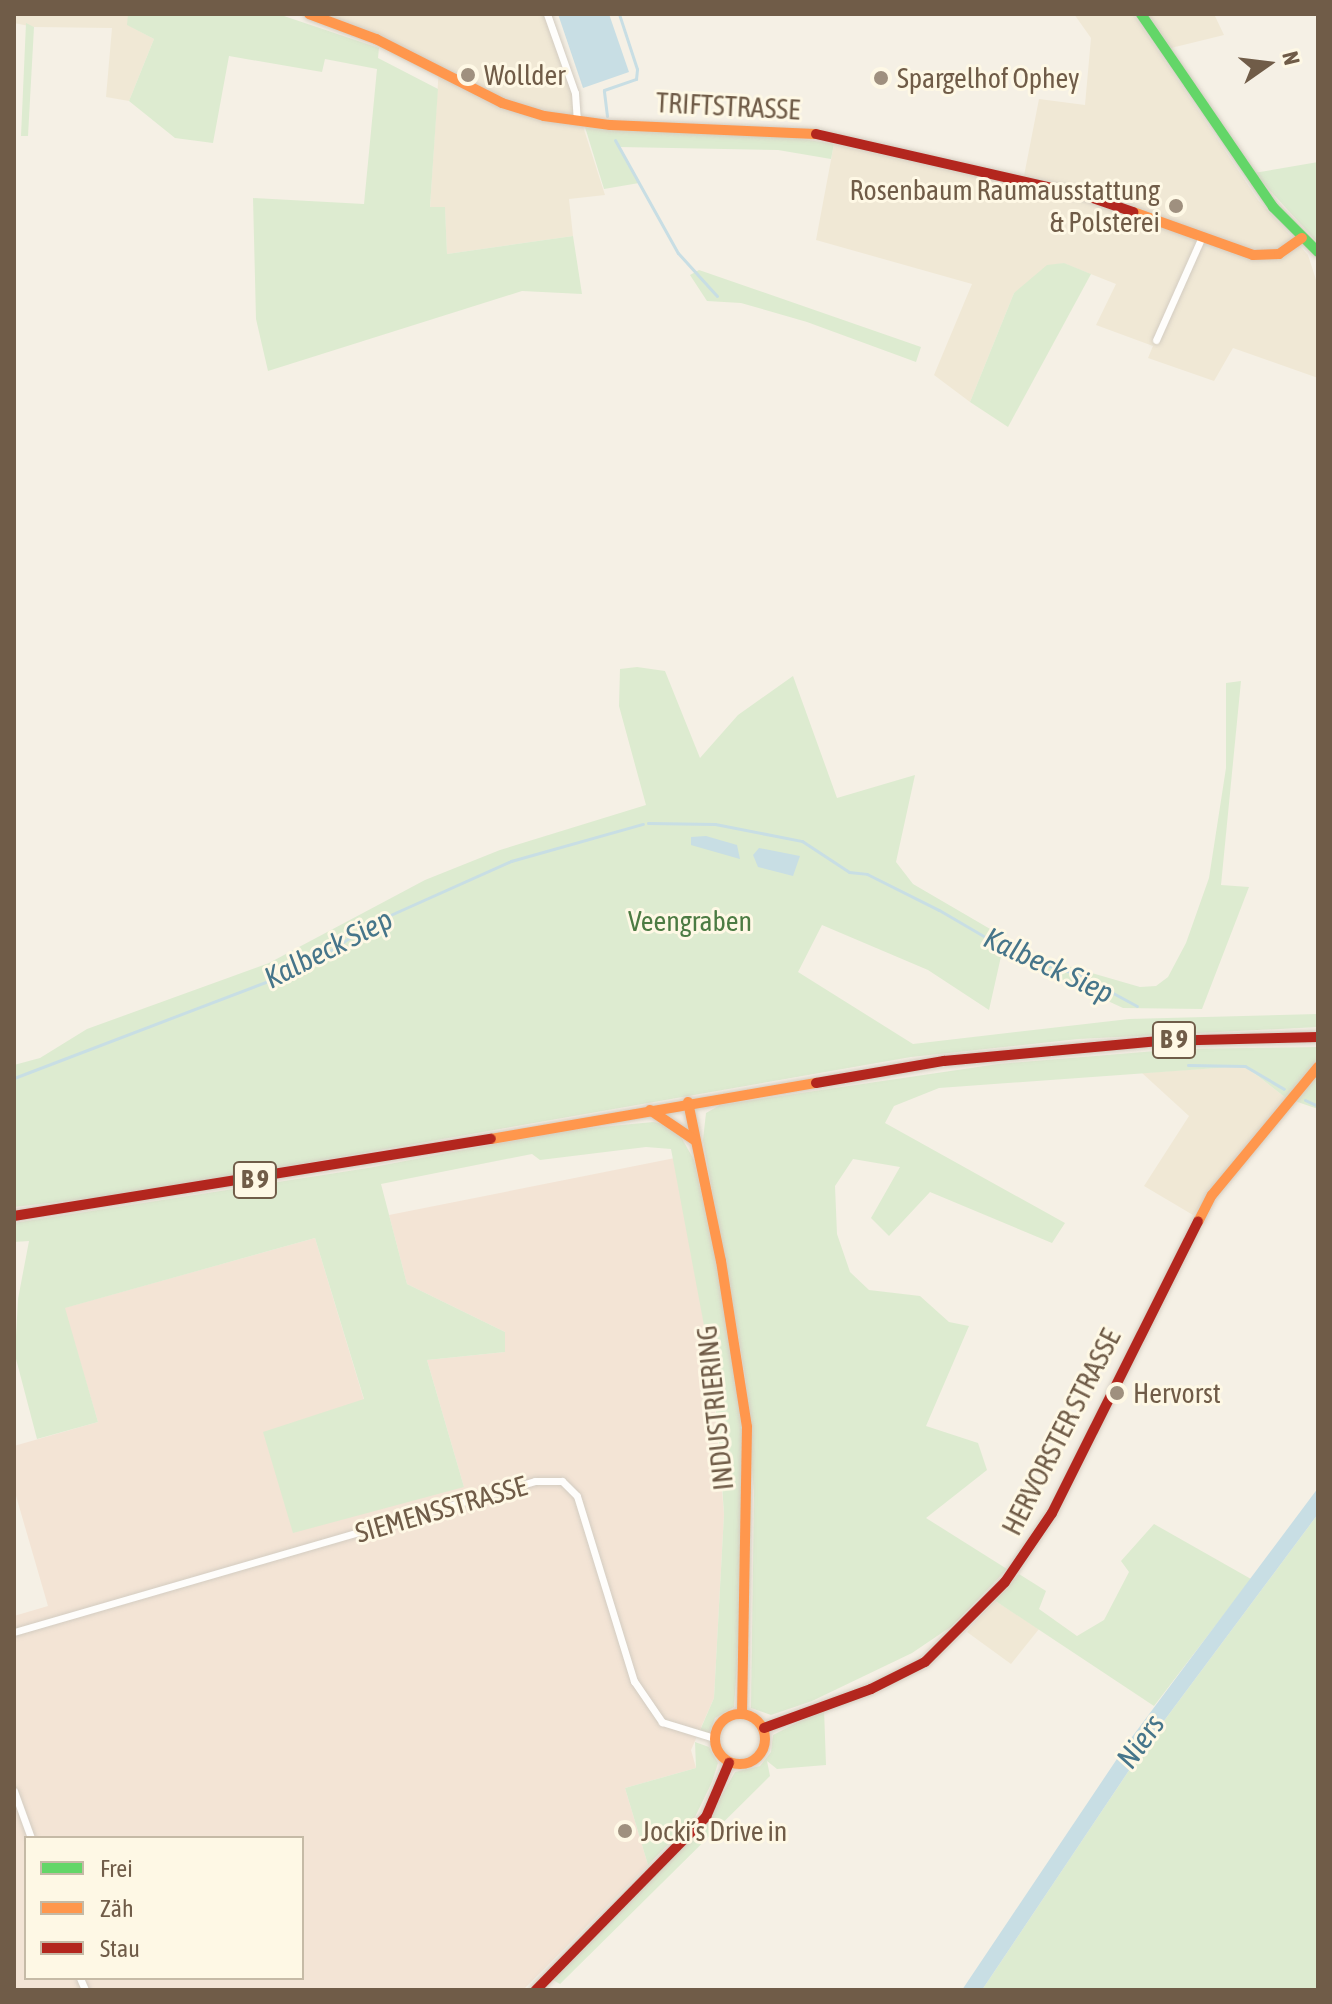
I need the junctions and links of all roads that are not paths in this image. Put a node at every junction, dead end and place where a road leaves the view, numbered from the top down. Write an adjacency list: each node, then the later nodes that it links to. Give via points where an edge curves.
1 (309, 14): 4 (street, TRIFTSTRASSE, via 376,39 512,107)
2 (547, 14): 4 (street, via 575,93)
3 (1141, 14): 5 (street, via 1273,207)
4 (577, 120): 6 (street, TRIFTSTRASSE, via 796,130 1090,197)
5 (1302, 238): 6 (street, TRIFTSTRASSE, via 1266,257); 7 (street)
6 (1201, 239): 8 (street)
7 (1318, 252)
8 (1156, 340)
9 (1318, 1037): 11 (street, B 9, via 1030,1050)
10 (1318, 1067): 17 (street, HERVORSTER STRASSE, via 1212,1195 1067,1485 1005,1582 925,1662 871,1689)
11 (688, 1102): 12 (street, B 9); 13 (street, INDUSTRIERING)
12 (648, 1109): 13 (street); 14 (street, B 9, via 179,1193)
13 (696, 1141): 16 (street, INDUSTRIERING, via 747,1427)
14 (14, 1216)
15 (14, 1632): 18 (street, SIEMENSSTRASSE, via 535,1481 562,1481 577,1496 634,1681 662,1722)
16 (742, 1713): 17 (street); 18 (street, via 718,1725)
17 (764, 1728): 19 (street, via 766,1744 758,1758 745,1765)
18 (714, 1738): 19 (street, via 718,1753)
19 (729, 1763): 22 (street, via 706,1817)
20 (14, 1791): 21 (street)
21 (30, 1836)
22 (536, 1990)

